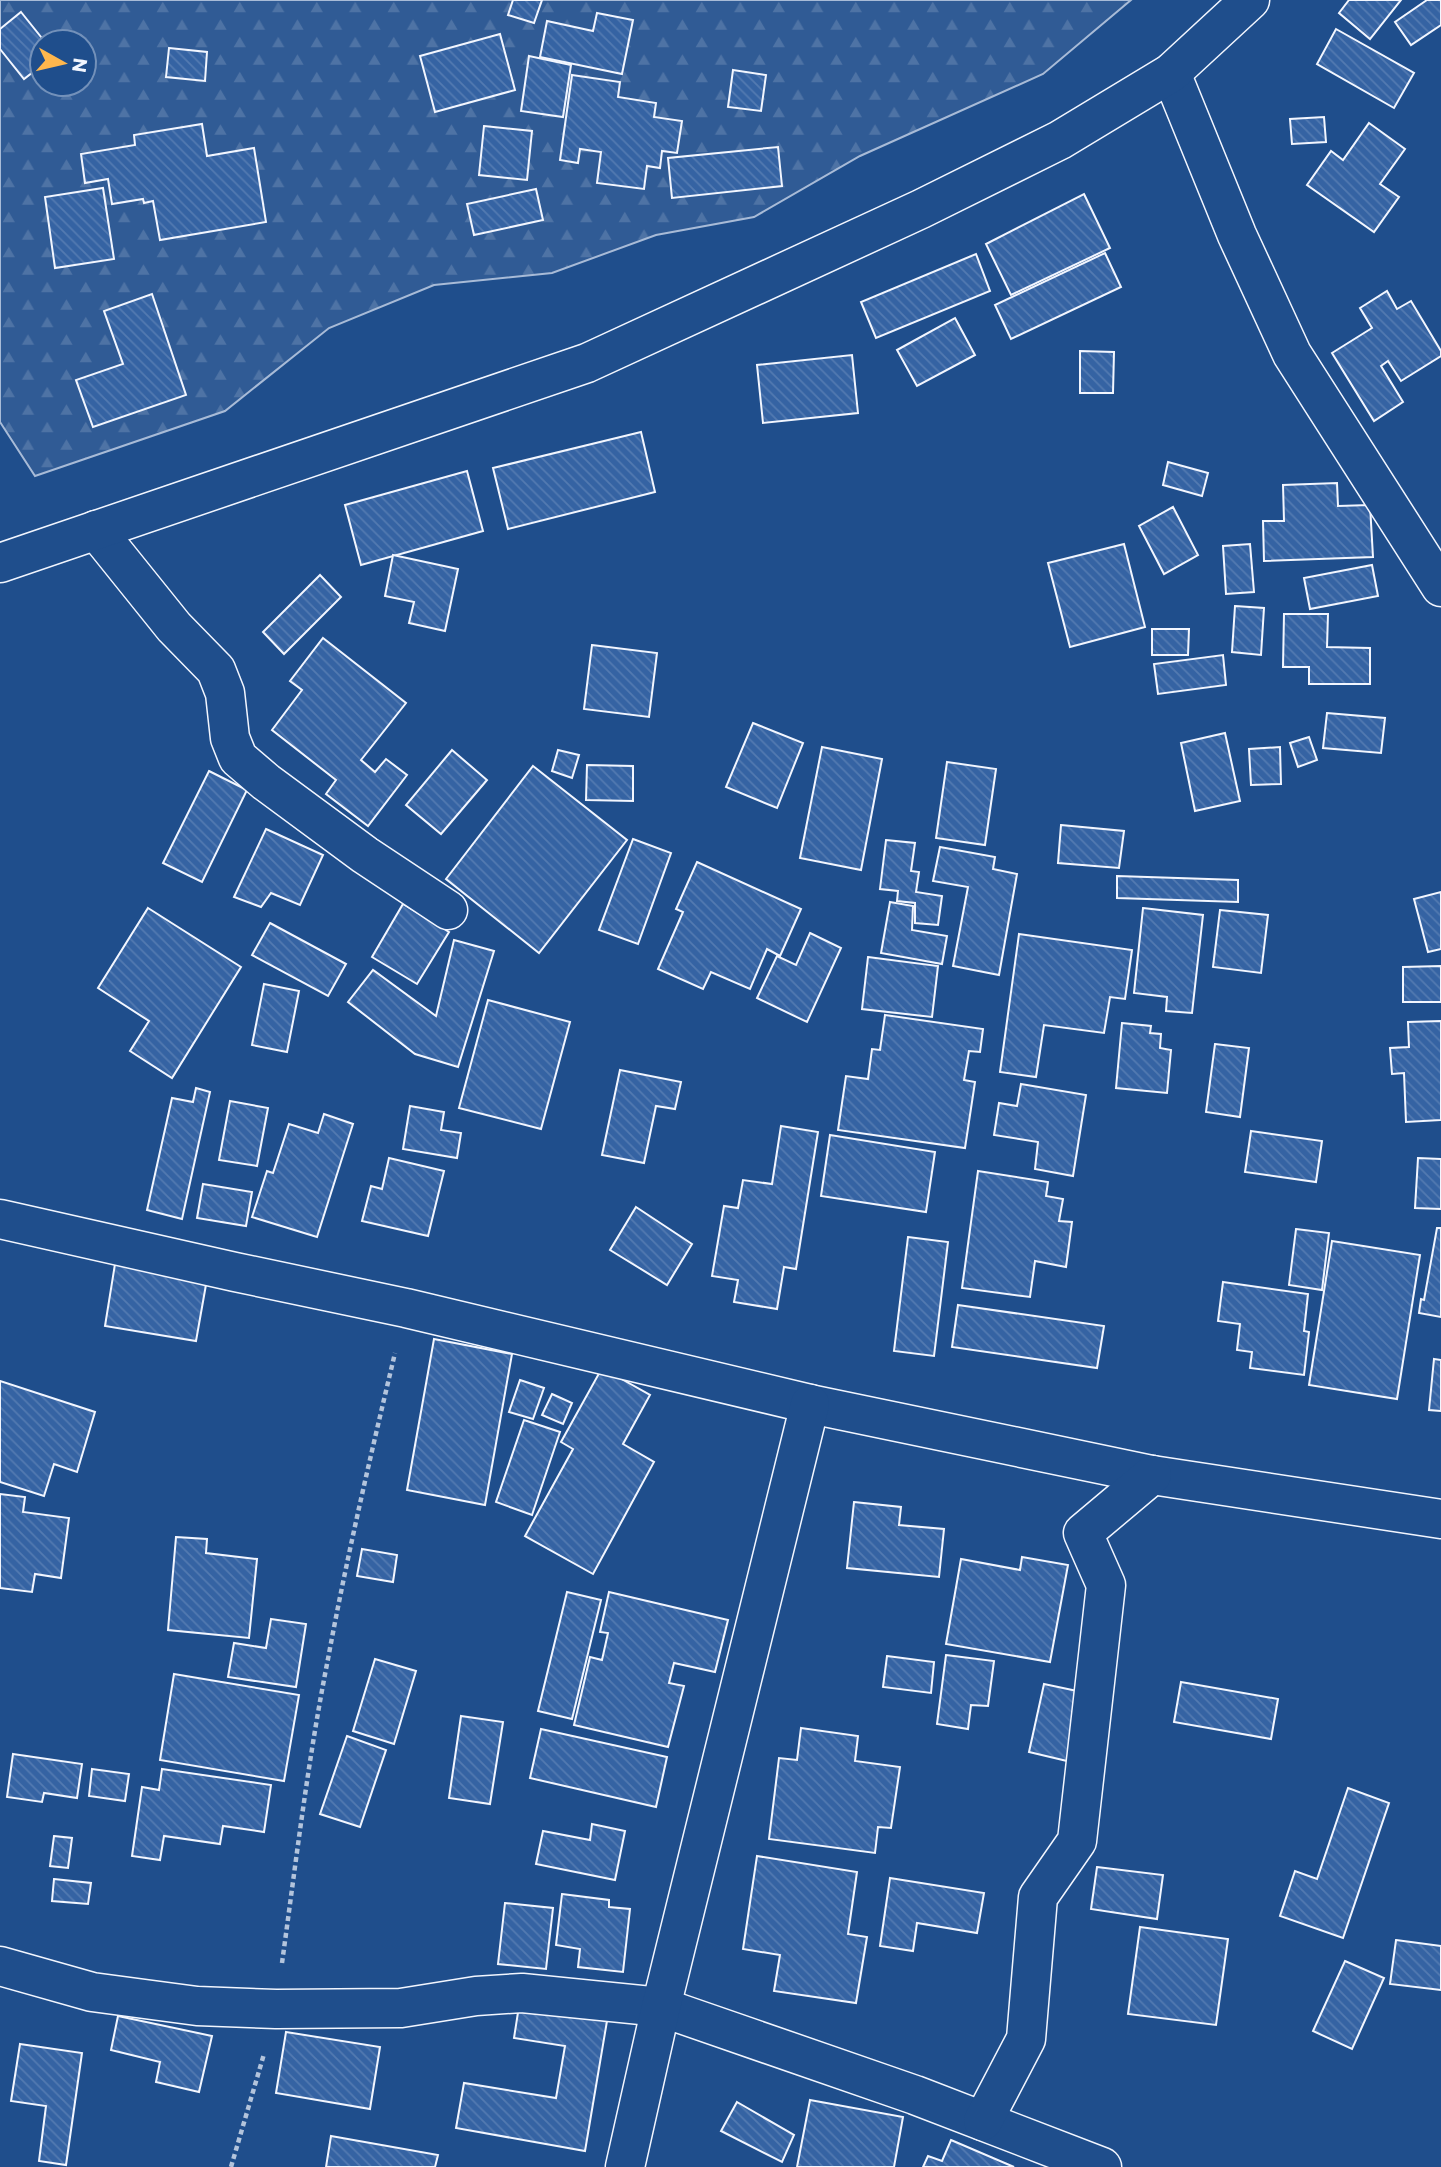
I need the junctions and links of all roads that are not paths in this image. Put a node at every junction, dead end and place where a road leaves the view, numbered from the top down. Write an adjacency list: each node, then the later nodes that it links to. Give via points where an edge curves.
1 (1250, 0): 2 (street)
2 (1171, 73): 3 (street, via 1060,140 587,363); 5 (street, via 1292,354)
3 (96, 530): 4 (street); 6 (street, via 174,627 216,670 238,758 365,855)
4 (0, 563)
5 (1441, 587)
6 (448, 910)
7 (0, 1219): 8 (street, via 406,1308)
8 (810, 1404): 9 (street); 12 (street)
9 (1152, 1475): 10 (street); 13 (street, via 1083,1533 1106,1585 1077,1841 1038,1897 1026,2039)
10 (1441, 1520)
11 (0, 1966): 12 (street, via 92,1992 197,2006 401,2008 522,1993)
12 (661, 2007): 13 (street); 15 (street)
13 (983, 2121): 14 (street)
14 (1043, 2156): 16 (street)
15 (625, 2167)
16 (1102, 2167)

